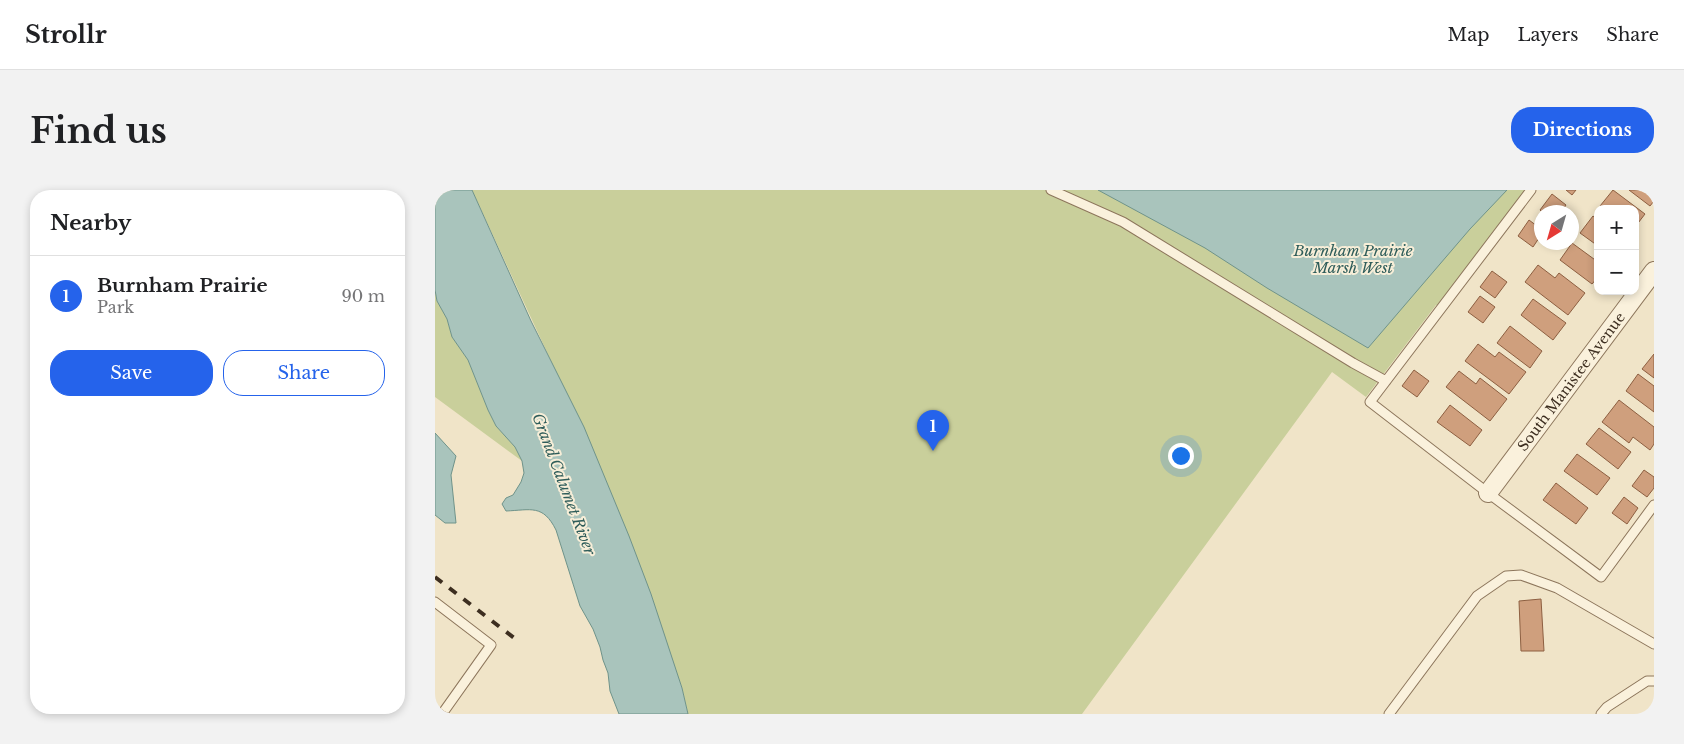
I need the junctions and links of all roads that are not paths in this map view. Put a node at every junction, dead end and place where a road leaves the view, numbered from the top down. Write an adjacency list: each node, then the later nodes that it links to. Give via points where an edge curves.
1 (1051, 190): 4 (lane, via 1123,222)
2 (1531, 190): 4 (lane)
3 (1654, 270): 5 (street, South Manistee Avenue)
4 (1386, 382): 5 (lane, via 1370,402)
5 (1488, 493): 6 (lane, via 1601,577)
6 (1654, 505)
7 (435, 602): 10 (lane, via 491,645)
8 (1654, 644): 11 (lane, via 1557,588 1521,575 1506,576 1477,596)
9 (1654, 681): 12 (lane, via 1647,681 1607,706)
10 (442, 714)
11 (1389, 714)
12 (1601, 714)

